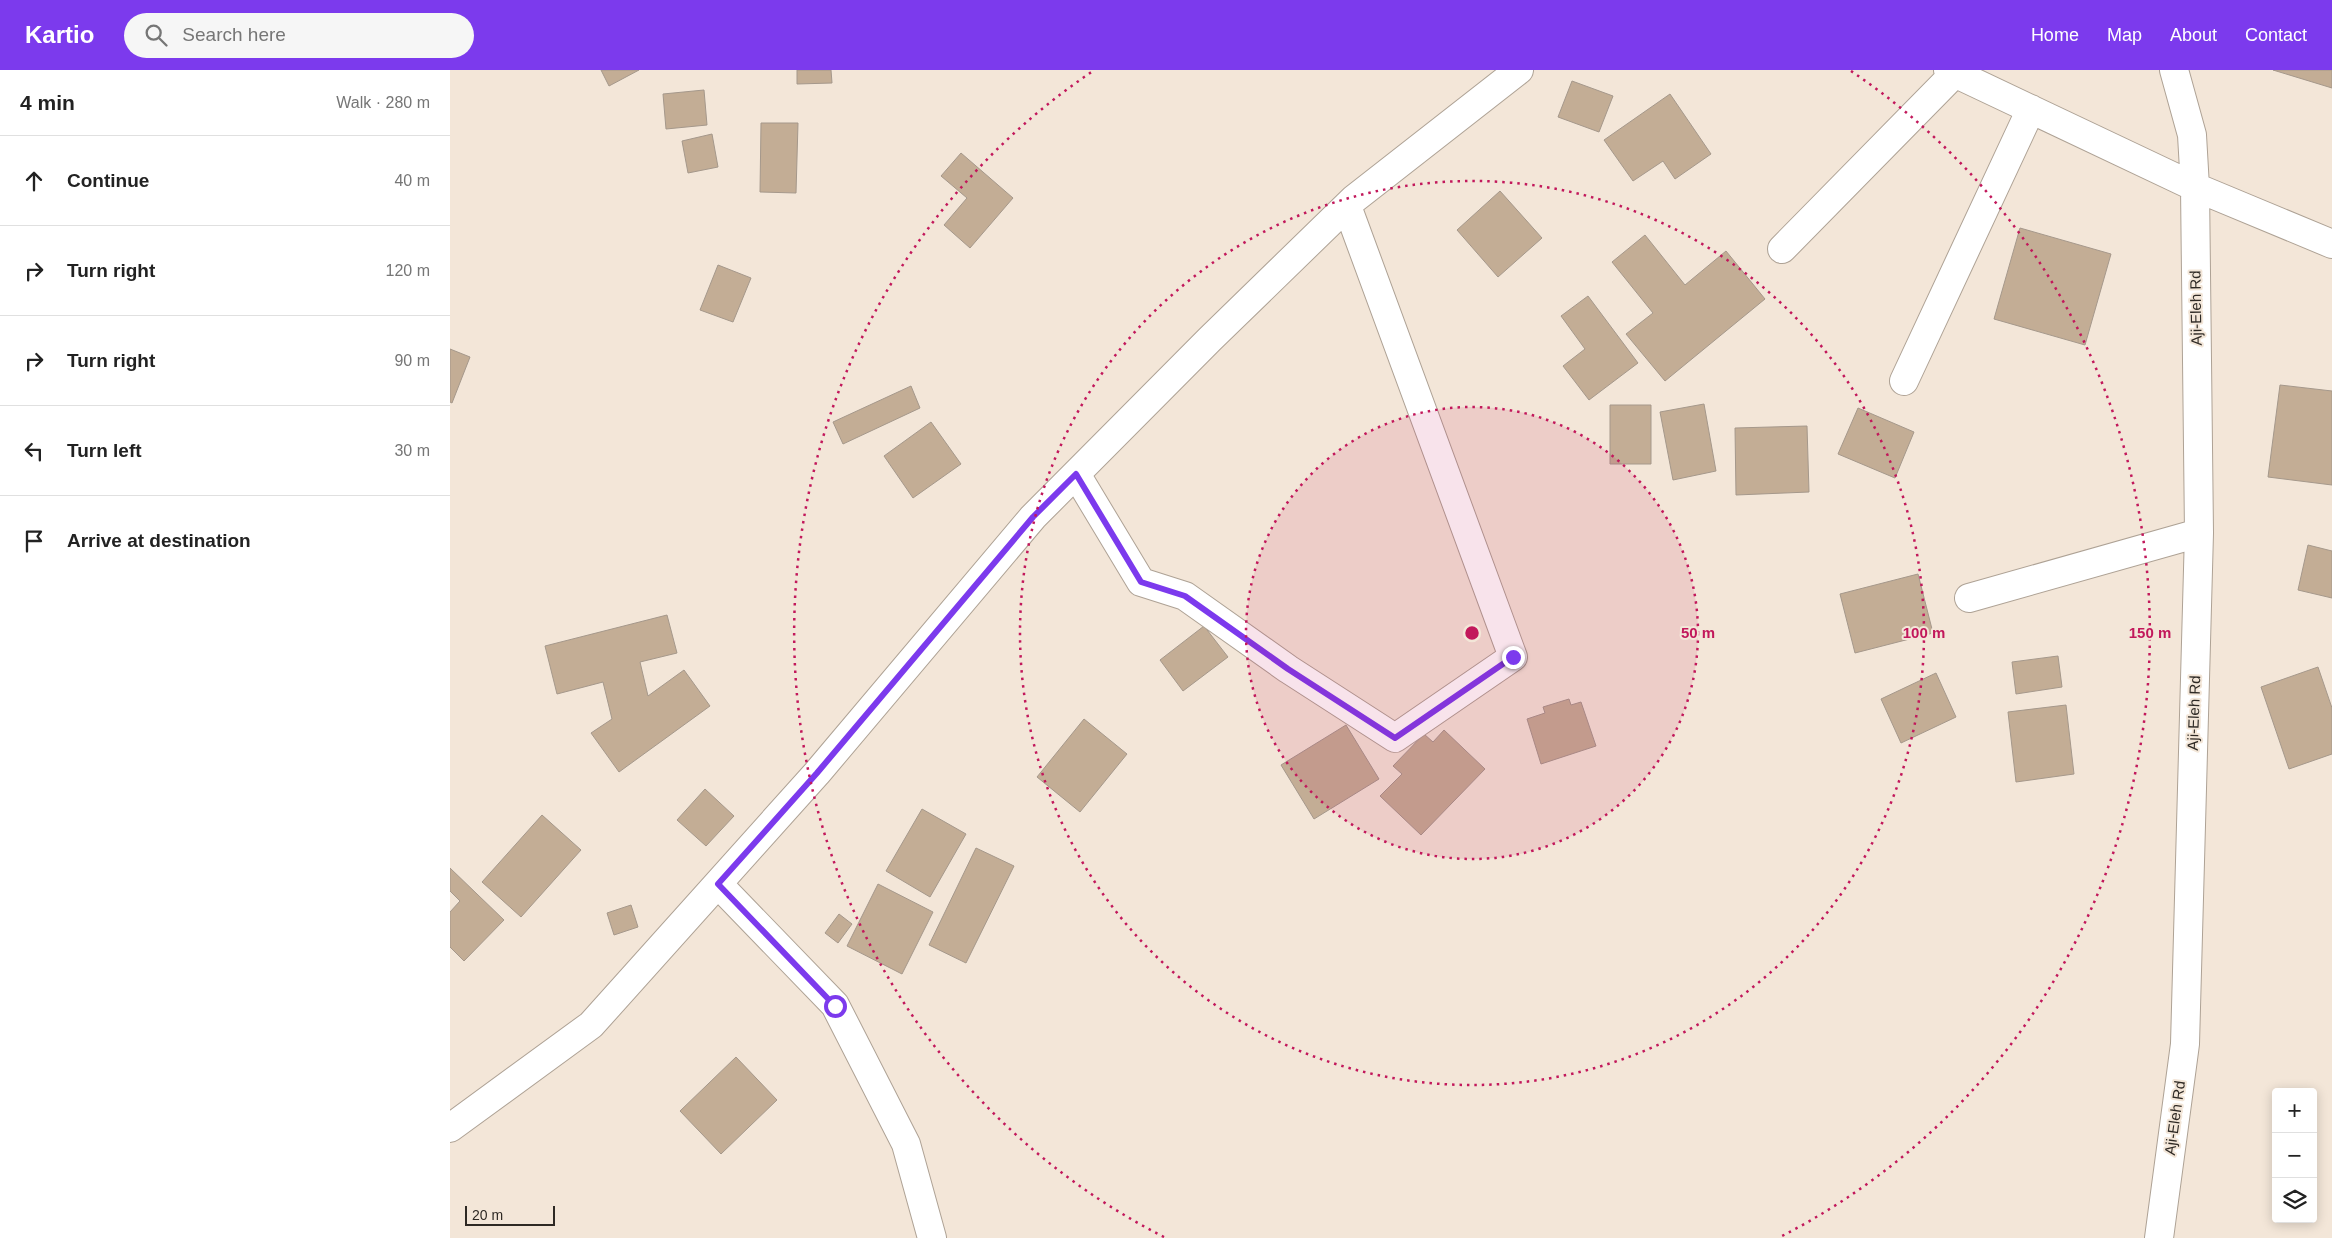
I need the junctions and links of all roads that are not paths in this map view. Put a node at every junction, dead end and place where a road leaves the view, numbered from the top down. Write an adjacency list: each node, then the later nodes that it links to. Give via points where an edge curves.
1 (1519, 70): 6 (street)
2 (2174, 70): 5 (street, Aji-Eleh Rd, via 2192,135)
3 (1951, 72): 4 (street); 8 (street)
4 (2031, 109): 5 (street); 9 (street)
5 (2195, 187): 7 (street); 11 (street, Aji-Eleh Rd)
6 (1347, 206): 10 (street); 10 (street, via 1513,657 1395,738 1288,669 1185,596 1141,582)
7 (2332, 244)
8 (1782, 249)
9 (1904, 381)
10 (1076, 474): 13 (street, via 1033,517 817,773)
11 (2199, 533): 12 (street); 16 (street, Aji-Eleh Rd, via 2185,1044)
12 (1969, 598)
13 (718, 884): 14 (street, via 591,1025); 15 (street, via 835,1006 906,1144)
14 (450, 1128)
15 (932, 1238)
16 (2159, 1238)

